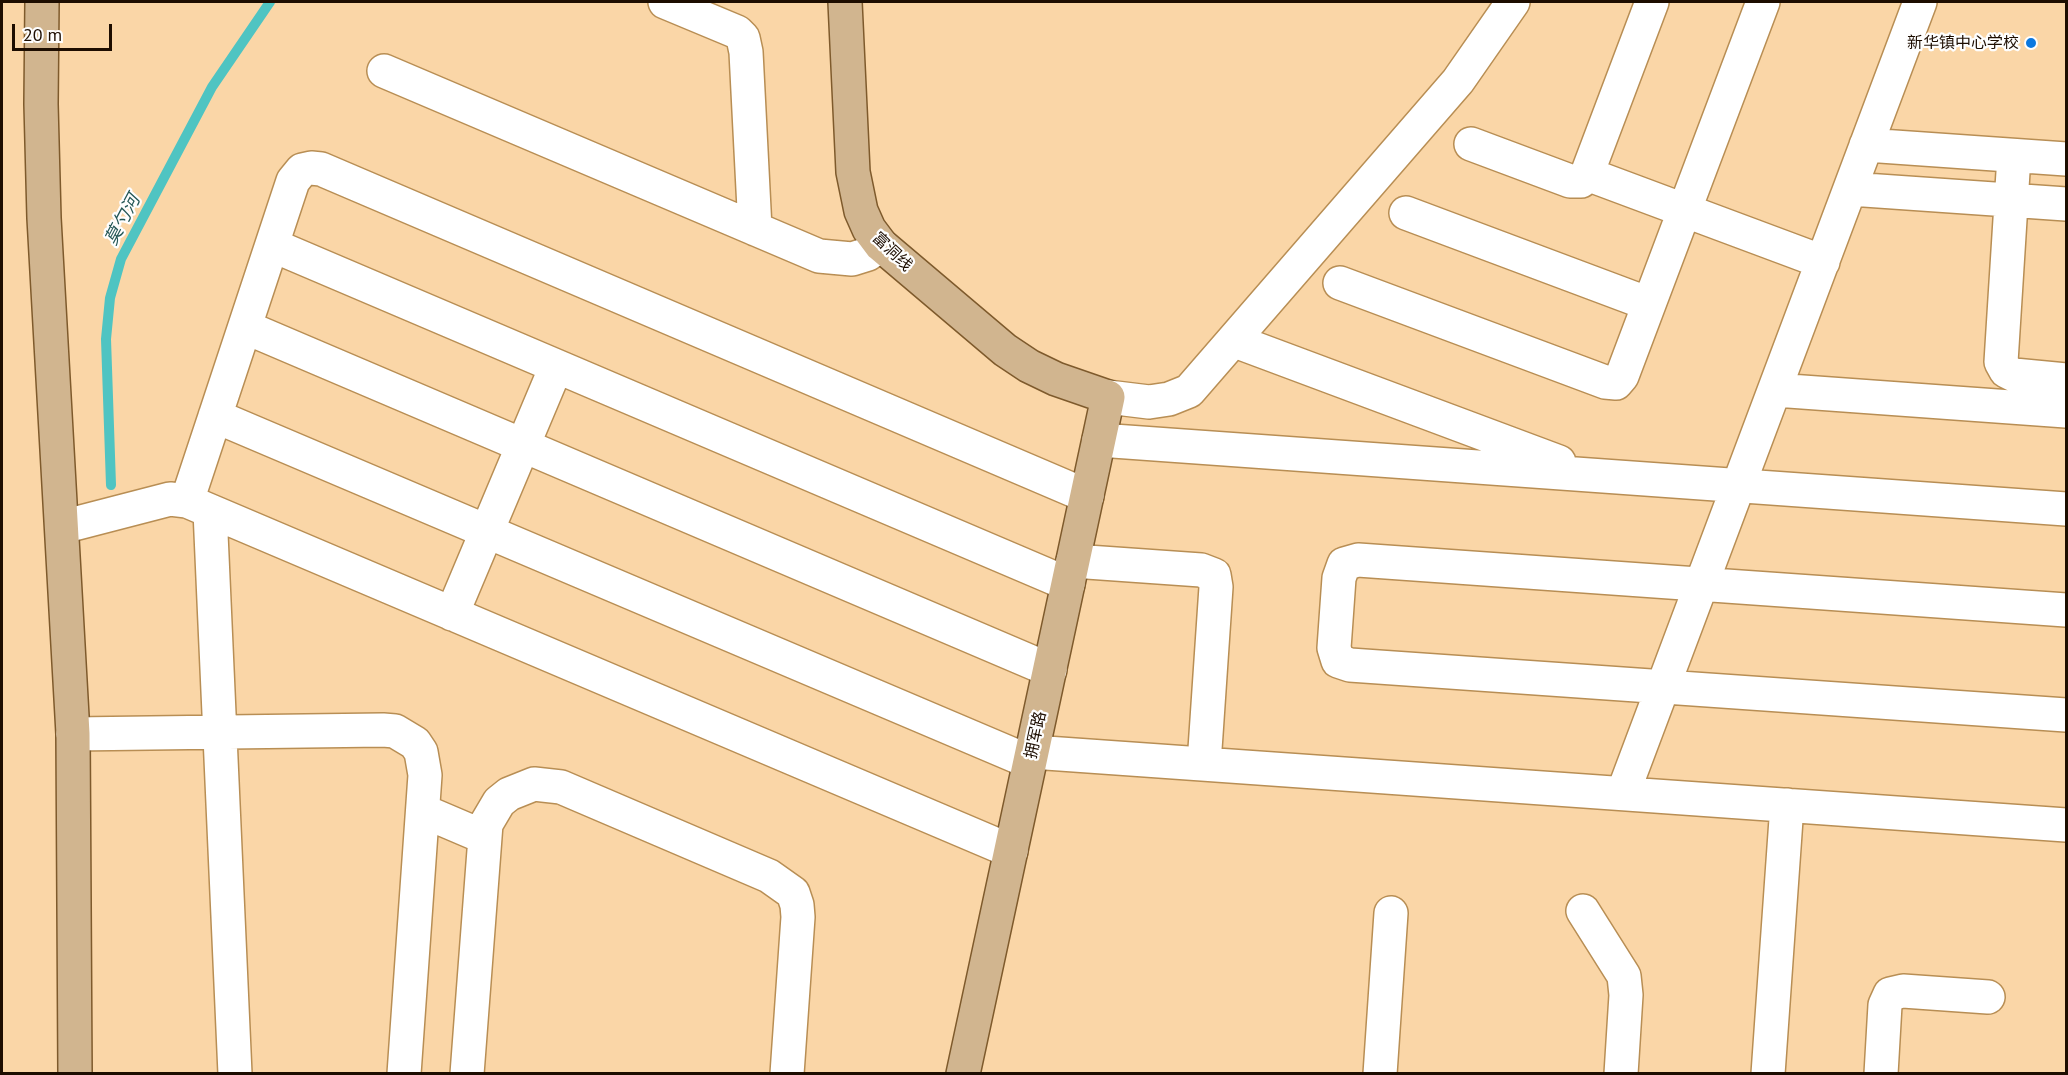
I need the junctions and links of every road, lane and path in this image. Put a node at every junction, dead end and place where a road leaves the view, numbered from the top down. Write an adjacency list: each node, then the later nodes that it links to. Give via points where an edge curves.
1 (42, 2): 40 (main road, via 44,218)
2 (665, 2): 19 (street, via 743,38)
3 (845, 2): 21 (main road, 富洞线, via 853,172 865,220)
4 (1513, 2): 26 (street, via 1458,81)
5 (1652, 2): 13 (street)
6 (1763, 2): 17 (street)
7 (1920, 2): 10 (street)
8 (384, 71): 19 (street)
9 (1471, 144): 13 (street, via 1570,181 1581,181)
10 (1866, 145): 11 (street); 14 (street)
11 (2014, 156): 12 (street); 15 (street)
12 (2067, 159)
13 (1587, 174): 17 (street)
14 (1850, 189): 15 (street); 22 (street)
15 (2011, 200): 16 (street); 28 (street, via 2001,362 2014,375)
16 (2067, 204)
17 (1684, 211): 22 (street); 24 (street)
18 (1406, 213): 24 (street)
19 (755, 229): 21 (street, via 835,259 852,259)
20 (272, 245): 25 (street); 27 (street); 37 (street, via 297,175 302,170 321,169)
21 (881, 245): 30 (main road, 富洞线, via 1005,350 1056,379)
22 (1823, 262): 29 (street)
23 (1340, 283): 24 (street, via 1611,383 1622,375)
24 (1649, 304)
25 (244, 327): 32 (street); 34 (street)
26 (1235, 341): 30 (street, via 1189,391 1149,402); 35 (street)
27 (556, 367): 34 (street); 42 (street)
28 (2067, 380)
29 (1775, 390): 31 (street); 36 (street)
30 (1108, 397): 33 (main road, 拥军路)
31 (2067, 411)
32 (216, 416): 38 (street); 41 (street)
33 (1099, 440): 35 (street); 37 (main road, 拥军路)
34 (523, 446): 41 (street); 46 (street)
35 (1594, 475): 36 (street)
36 (1739, 486): 39 (street); 43 (street)
37 (1087, 496): 42 (main road, 拥军路)
38 (199, 506): 40 (street, via 170,500); 45 (street); 49 (street)
39 (2067, 509)
40 (62, 527): 50 (main road)
41 (487, 531): 45 (street); 51 (street)
42 (1071, 572): 46 (main road, 拥军路); 52 (street, via 1201,570 1214,575)
43 (1702, 584): 44 (street); 47 (street); 47 (street, via 1358,560 1344,564 1339,578 1334,648 1338,661 1350,665)
44 (2067, 610)
45 (452, 614): 58 (street)
46 (1050, 670): 51 (main road, 拥军路)
47 (1663, 687): 48 (street); 53 (street)
48 (2067, 715)
49 (220, 732): 50 (street); 55 (street, via 395,731 422,752); 63 (street)
50 (73, 734): 62 (main road)
51 (1031, 757): 52 (street); 58 (main road, 拥军路)
52 (1204, 764): 53 (street)
53 (1623, 793): 54 (street)
54 (1787, 805): 56 (street); 70 (street)
55 (423, 810): 57 (street); 64 (street)
56 (2067, 825)
57 (484, 837): 65 (street); 66 (street, via 491,813 509,794 534,784 547,784 783,884 793,893 798,917)
58 (1011, 851): 67 (main road, 拥军路)
59 (1584, 911): 69 (street, via 1624,976)
60 (1391, 914): 68 (street)
61 (1988, 997): 71 (street, via 1903,991 1890,994 1885,1005)
62 (75, 1074)
63 (235, 1074)
64 (404, 1074)
65 (468, 1074)
66 (787, 1074)
67 (963, 1074)
68 (1380, 1074)
69 (1621, 1074)
70 (1768, 1074)
71 (1881, 1074)

